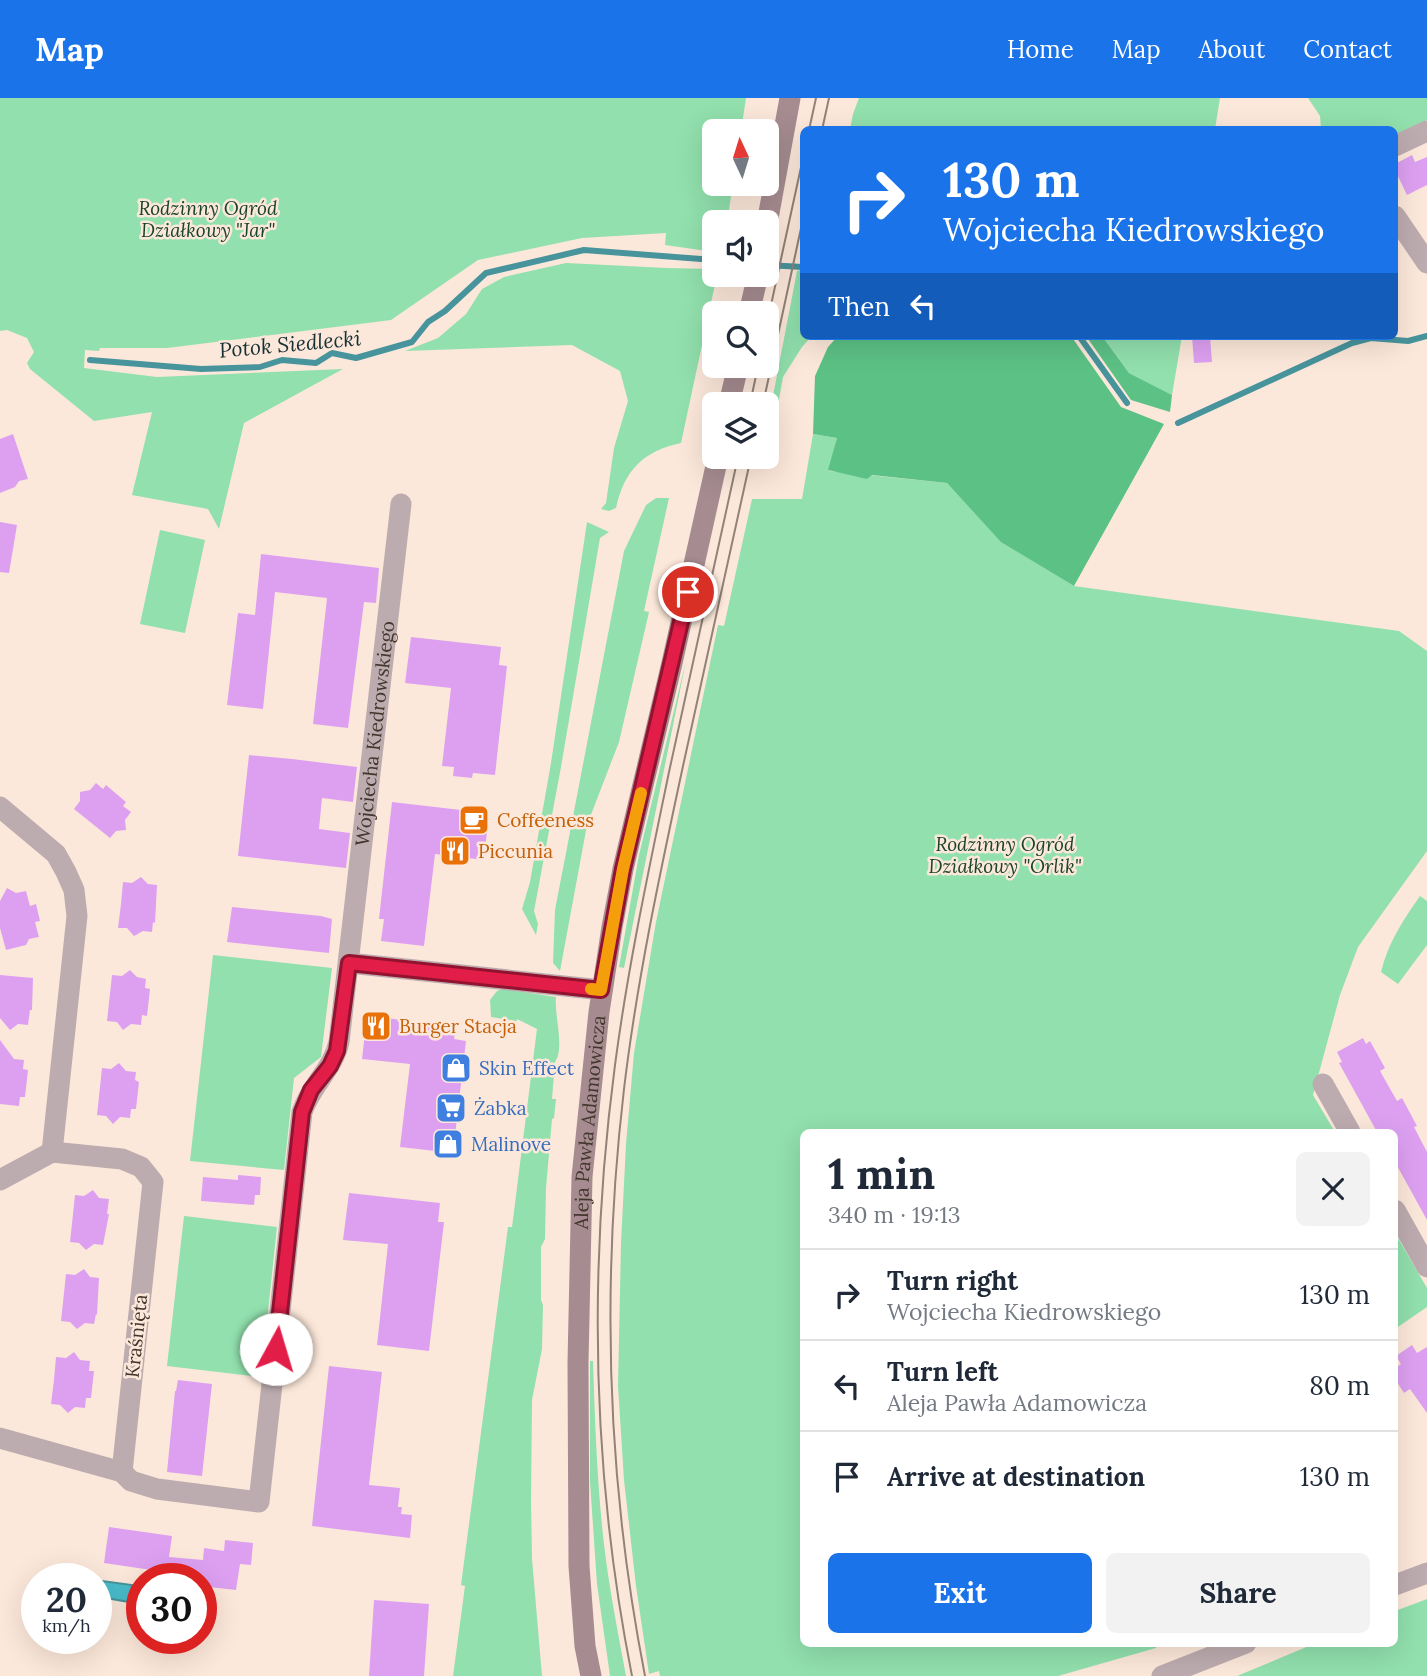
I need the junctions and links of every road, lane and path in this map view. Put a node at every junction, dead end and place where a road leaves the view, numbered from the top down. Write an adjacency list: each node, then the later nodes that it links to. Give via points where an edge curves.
1 (790, 98): 4 (main road)
2 (1427, 131): 3 (street)
3 (1398, 145)
4 (769, 210)
5 (1398, 220): 6 (street)
6 (1427, 263)
7 (715, 469): 11 (main road, Aleja Pawła Adamowicza, via 623,869)
8 (401, 504): 10 (street, Wojciecha Kiedrowskiego)
9 (0, 807): 14 (street, via 56,854 74,890 77,916)
10 (349, 963): 11 (street); 19 (street, Wojciecha Kiedrowskiego, via 337,1051 302,1112 259,1502 157,1489 131,1481)
11 (601, 990): 23 (main road, Aleja Pawła Adamowicza, via 582,1177 578,1363 579,1566)
12 (1323, 1084): 13 (street)
13 (1348, 1129)
14 (52, 1152): 15 (street); 19 (street, Kraśnięta, via 122,1159 141,1167 153,1182)
15 (0, 1180)
16 (1398, 1215): 17 (street)
17 (1427, 1267)
18 (0, 1438): 19 (street)
19 (122, 1472)
20 (1427, 1573): 21 (street)
21 (1398, 1585)
22 (1236, 1647): 24 (street)
23 (591, 1676)
24 (1162, 1676)

